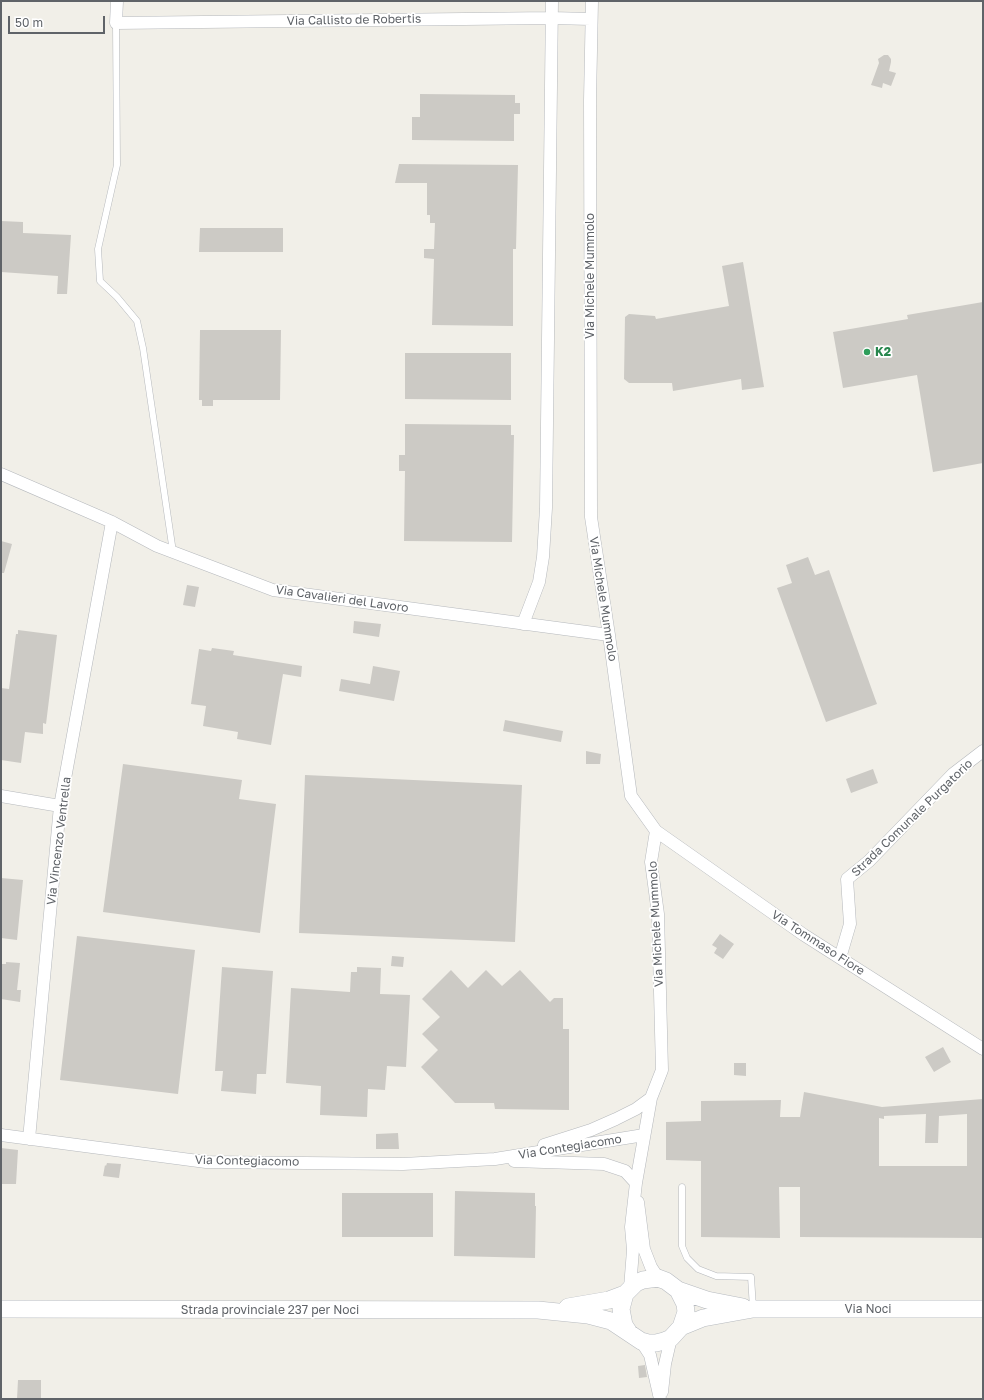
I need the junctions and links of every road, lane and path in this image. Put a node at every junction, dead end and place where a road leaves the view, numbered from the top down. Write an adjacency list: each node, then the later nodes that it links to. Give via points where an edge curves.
1 (117, 1): 6 (street)
2 (552, 1): 4 (street)
3 (592, 1): 5 (street, Via Michele Mummolo)
4 (551, 18): 5 (street, Via Callisto de Robertis); 6 (street, Via Callisto de Robertis); 10 (street, via 546,515 544,557 539,582)
5 (591, 19): 11 (street, Via Michele Mummolo, via 591,517)
6 (116, 23): 9 (lane, via 117,166 98,249 100,281 137,321)
7 (1, 474): 8 (street, Via Cavalieri del Lavoro)
8 (112, 522): 9 (street, Via Cavalieri del Lavoro); 14 (street, Via Vincenzo Ventrella)
9 (173, 552): 10 (street, Via Cavalieri del Lavoro, via 273,590)
10 (523, 624): 11 (street, Via Cavalieri del Lavoro)
11 (609, 635): 15 (street, Via Michele Mummolo, via 631,796)
12 (983, 751): 16 (street, Strada Comunale Purgatorio, via 953,774 869,862 847,880 850,924)
13 (1, 796): 14 (street)
14 (60, 806): 21 (street, Via Vincenzo Ventrella)
15 (656, 831): 16 (street, Via Tommaso Fiore, via 804,936); 18 (street, Via Michele Mummolo, via 651,862 658,914 662,1070)
16 (840, 958): 17 (street, Via Tommaso Fiore)
17 (983, 1049)
18 (651, 1098): 20 (street, Via Michele Mummolo); 22 (street, Via Contegiacomo, via 636,1109 591,1130)
19 (1, 1135): 21 (street, Via Contegiacomo)
20 (644, 1135): 22 (street, Via Contegiacomo); 23 (street, Via Michele Mummolo)
21 (29, 1139): 22 (street, Via Contegiacomo, via 206,1162 403,1164)
22 (495, 1159): 23 (street, Via Contegiacomo, via 604,1164 625,1171)
23 (636, 1184): 25 (street, Via Michele Mummolo, via 644,1249); 27 (street, Via Michele Mummolo)
24 (682, 1186): 29 (lane, via 682,1246 687,1258 698,1269 716,1276 751,1277)
25 (658, 1278): 26 (main road); 27 (main road, via 643,1280)
26 (678, 1290): 29 (main road, Via Noci, via 707,1300); 32 (main road, via 686,1312)
27 (628, 1291): 31 (main road, Strada provinciale 237 per Noci, via 609,1300); 33 (main road, via 621,1309 624,1325)
28 (1, 1309): 31 (main road, Strada provinciale 237 per Noci)
29 (753, 1309): 30 (main road, Via Noci); 32 (main road, Via Noci, via 704,1318)
30 (983, 1309)
31 (538, 1310): 33 (main road, Strada provinciale 237 per Noci, via 588,1315 611,1321)
32 (676, 1332): 33 (main road, via 664,1342 656,1343); 34 (street, via 665,1364)
33 (634, 1336): 34 (street, via 650,1355)
34 (661, 1399)

